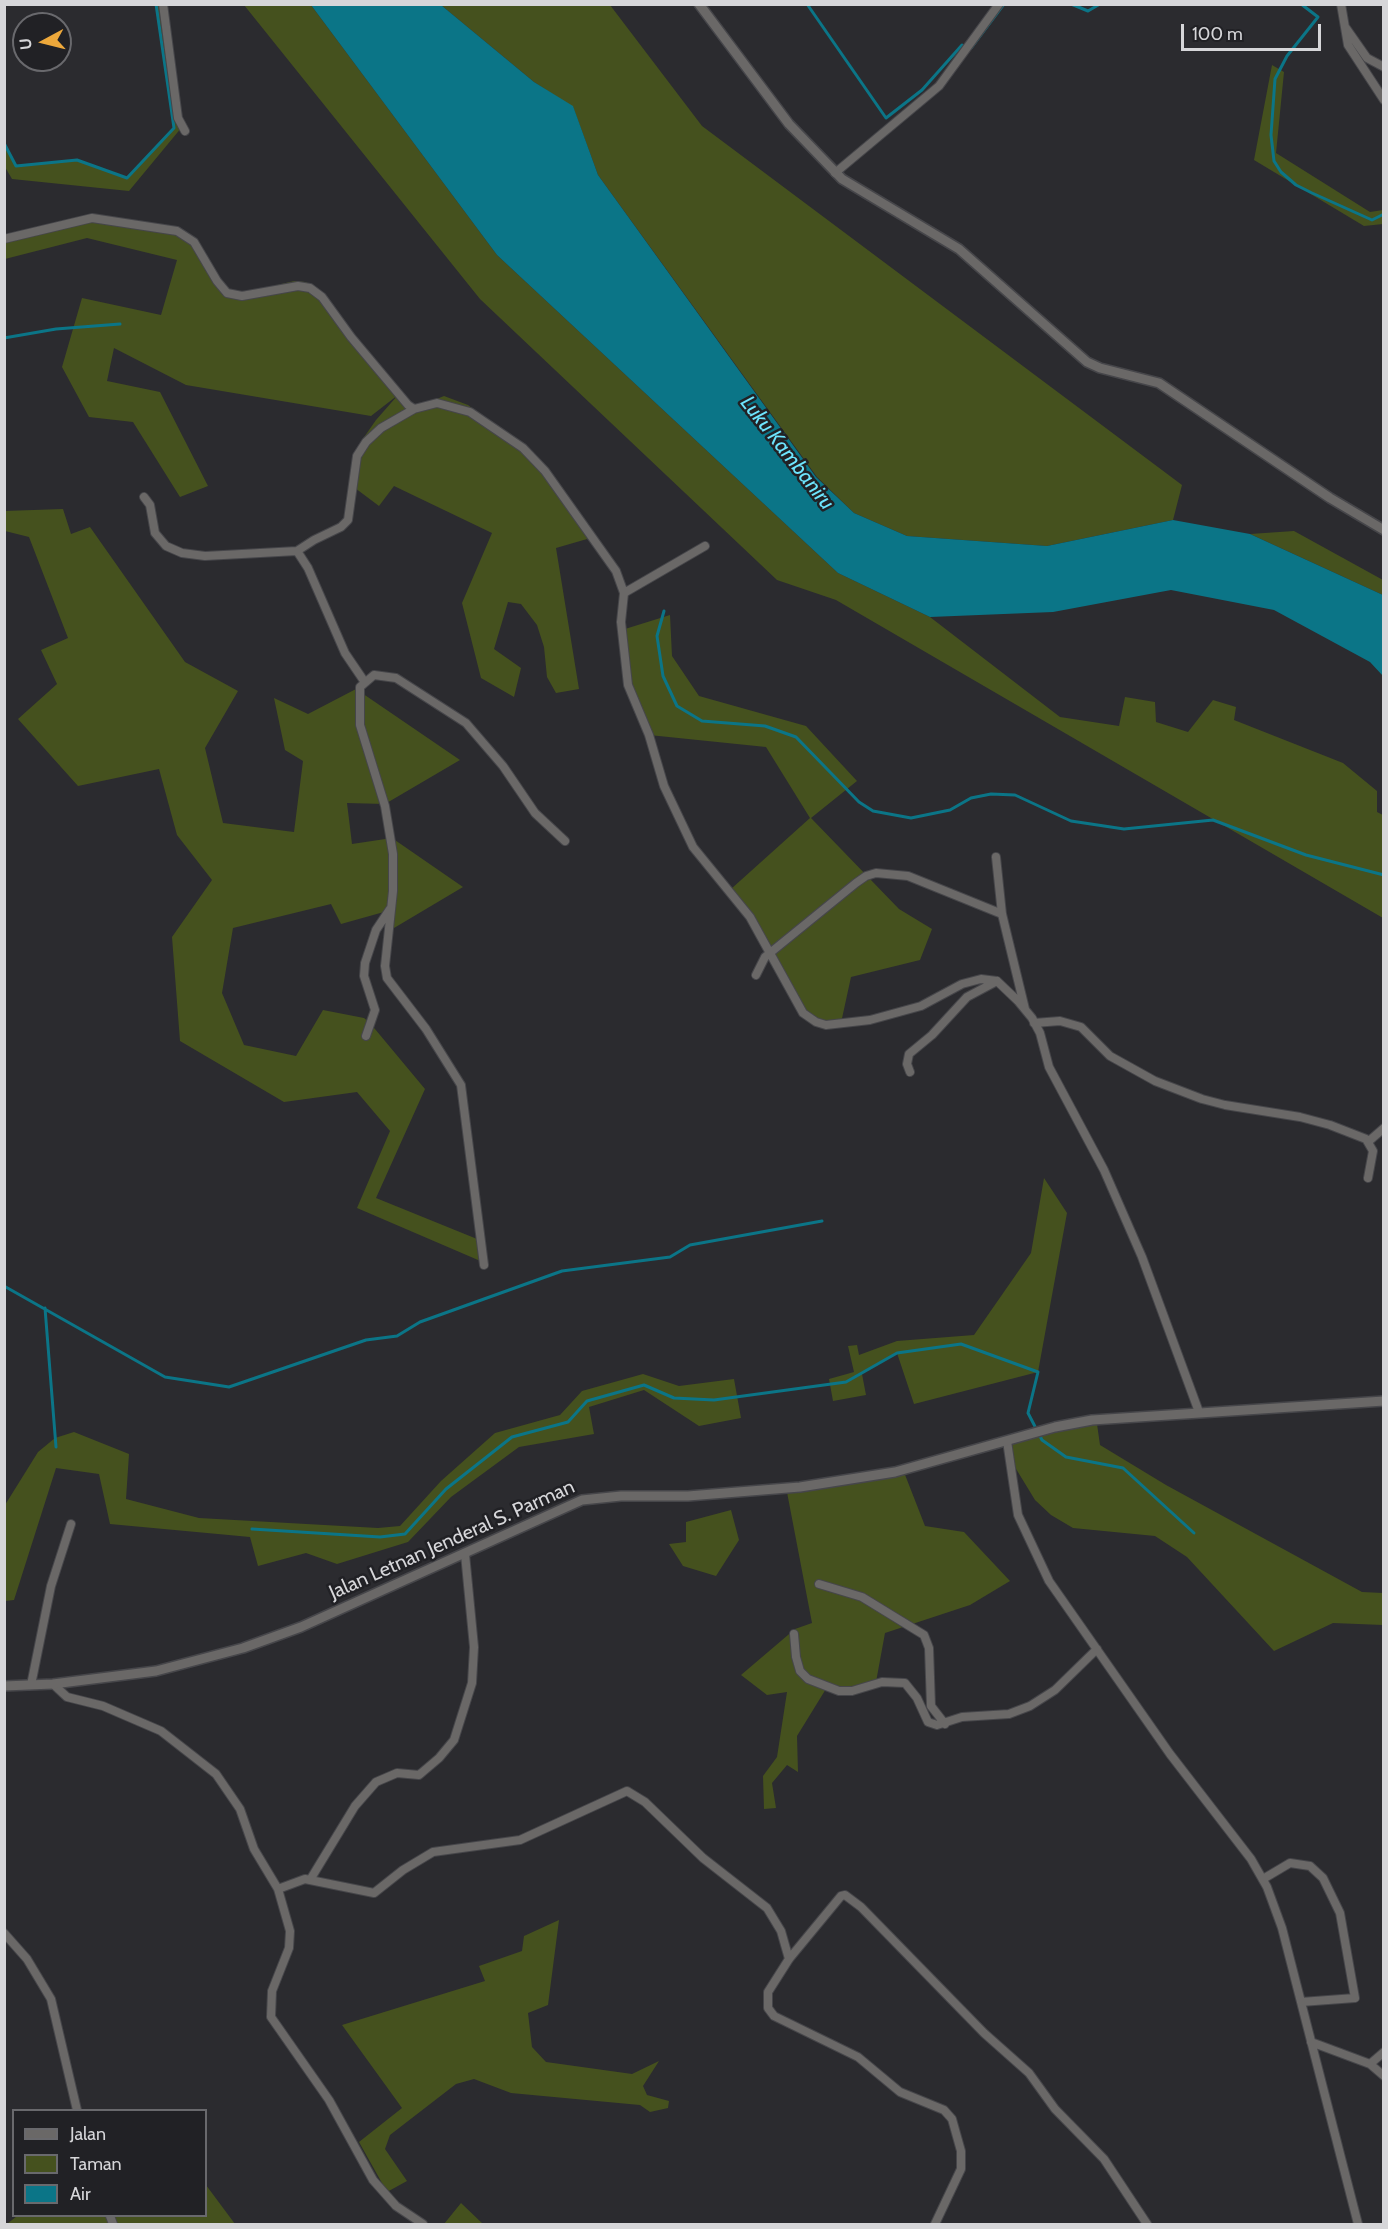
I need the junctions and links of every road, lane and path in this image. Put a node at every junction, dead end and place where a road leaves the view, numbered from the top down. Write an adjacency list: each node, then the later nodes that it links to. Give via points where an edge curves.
1 (163, 4): 8 (street, via 178,118)
2 (699, 4): 9 (street, via 789,124)
3 (999, 4): 9 (street, via 939,86)
4 (1341, 4): 5 (street)
5 (1344, 24): 6 (street, via 1367,58); 7 (street, via 1352,54)
6 (1383, 67)
7 (1383, 100)
8 (185, 131)
9 (835, 174): 13 (street, via 959,249 1087,362 1159,383)
10 (4, 239): 11 (street, via 92,219 177,231 194,242 217,281 233,296 298,286 315,292 404,402)
11 (414, 409): 15 (street, via 381,428 357,456 348,520); 16 (street, via 437,403 470,412 523,448 616,571)
12 (144, 497): 15 (street, via 150,505 155,533 166,546 182,552 205,556)
13 (1383, 530)
14 (705, 546): 16 (street)
15 (297, 551): 17 (street, via 345,653)
16 (624, 593): 22 (street, via 621,622 628,685 664,786 693,847 730,891)
17 (364, 681): 18 (street, via 375,675 405,682 466,723 503,766 535,813); 20 (street, via 360,687 360,725 391,833)
18 (565, 841)
19 (996, 857): 21 (street)
20 (391, 908): 27 (street, via 376,930 365,963 364,976 375,1010); 32 (street, via 387,978 426,1029 461,1085)
21 (1002, 914): 22 (street, via 909,876 876,873 856,883); 25 (street)
22 (771, 952): 23 (street); 24 (street, via 803,1013 826,1025 893,1016 970,981)
23 (756, 975)
24 (997, 981): 25 (street); 28 (street, via 968,997 909,1054)
25 (1025, 1010): 26 (street)
26 (1034, 1023): 30 (street, via 1060,1022 1081,1027 1110,1056 1155,1081 1202,1099 1300,1117); 34 (street, via 1049,1067 1104,1170 1142,1257)
27 (366, 1036)
28 (909, 1072)
29 (1383, 1128): 30 (street)
30 (1369, 1141): 31 (street, via 1373,1151)
31 (1368, 1178)
32 (484, 1265)
33 (1383, 1401): 34 (street, Jalan Letnan Jenderal S. Parman)
34 (1199, 1412): 35 (street, Jalan Letnan Jenderal S. Parman, via 1092,1420)
35 (1006, 1441): 37 (street, Jalan Letnan Jenderal S. Parman, via 895,1472 800,1487 582,1500); 40 (street, via 1013,1493 1025,1534 1048,1581)
36 (71, 1524): 42 (street, via 51,1586)
37 (465, 1554): 41 (street, Jalan Letnan Jenderal S. Parman, via 301,1627 216,1657 156,1671); 46 (street, via 474,1647 472,1683 454,1740 419,1775 397,1773 376,1782 355,1806)
38 (819, 1584): 44 (street, via 862,1597 924,1635 929,1648 931,1706)
39 (794, 1634): 44 (street, via 798,1664 808,1679 839,1691 882,1682 905,1683 928,1722)
40 (1097, 1648): 44 (street, via 1044,1700 1009,1714 962,1718); 45 (street)
41 (53, 1684): 42 (street, Jalan Letnan Jenderal S. Parman); 47 (street, via 66,1697 134,1717 161,1731 216,1774 240,1809 258,1857)
42 (31, 1685): 43 (street, Jalan Letnan Jenderal S. Parman)
43 (4, 1686)
44 (945, 1724)
45 (1263, 1879): 50 (street, via 1282,1928); 50 (street, via 1290,1863 1310,1866 1323,1878 1340,1913 1355,1998)
46 (310, 1880): 47 (street); 49 (street, via 374,1893 433,1852 520,1840 627,1791 645,1802 703,1858 767,1908 781,1931)
47 (278, 1889): 56 (street, via 290,1931 289,1948 273,1991 271,2017 329,2100 373,2180 396,2206)
48 (4, 1933): 55 (street, via 27,1959 51,1999)
49 (789, 1959): 57 (street, via 768,1992 768,2008 774,2016 858,2057 900,2092 944,2110 952,2119 961,2151 961,2169); 58 (street, via 838,1898 845,1895 1029,2073 1056,2109 1104,2159)
50 (1301, 2002): 51 (street)
51 (1311, 2042): 53 (street); 59 (street)
52 (1383, 2052): 53 (street)
53 (1370, 2064): 54 (street)
54 (1383, 2076)
55 (77, 2109)
56 (423, 2224)
57 (935, 2224)
58 (1147, 2224)
59 (1358, 2224)

